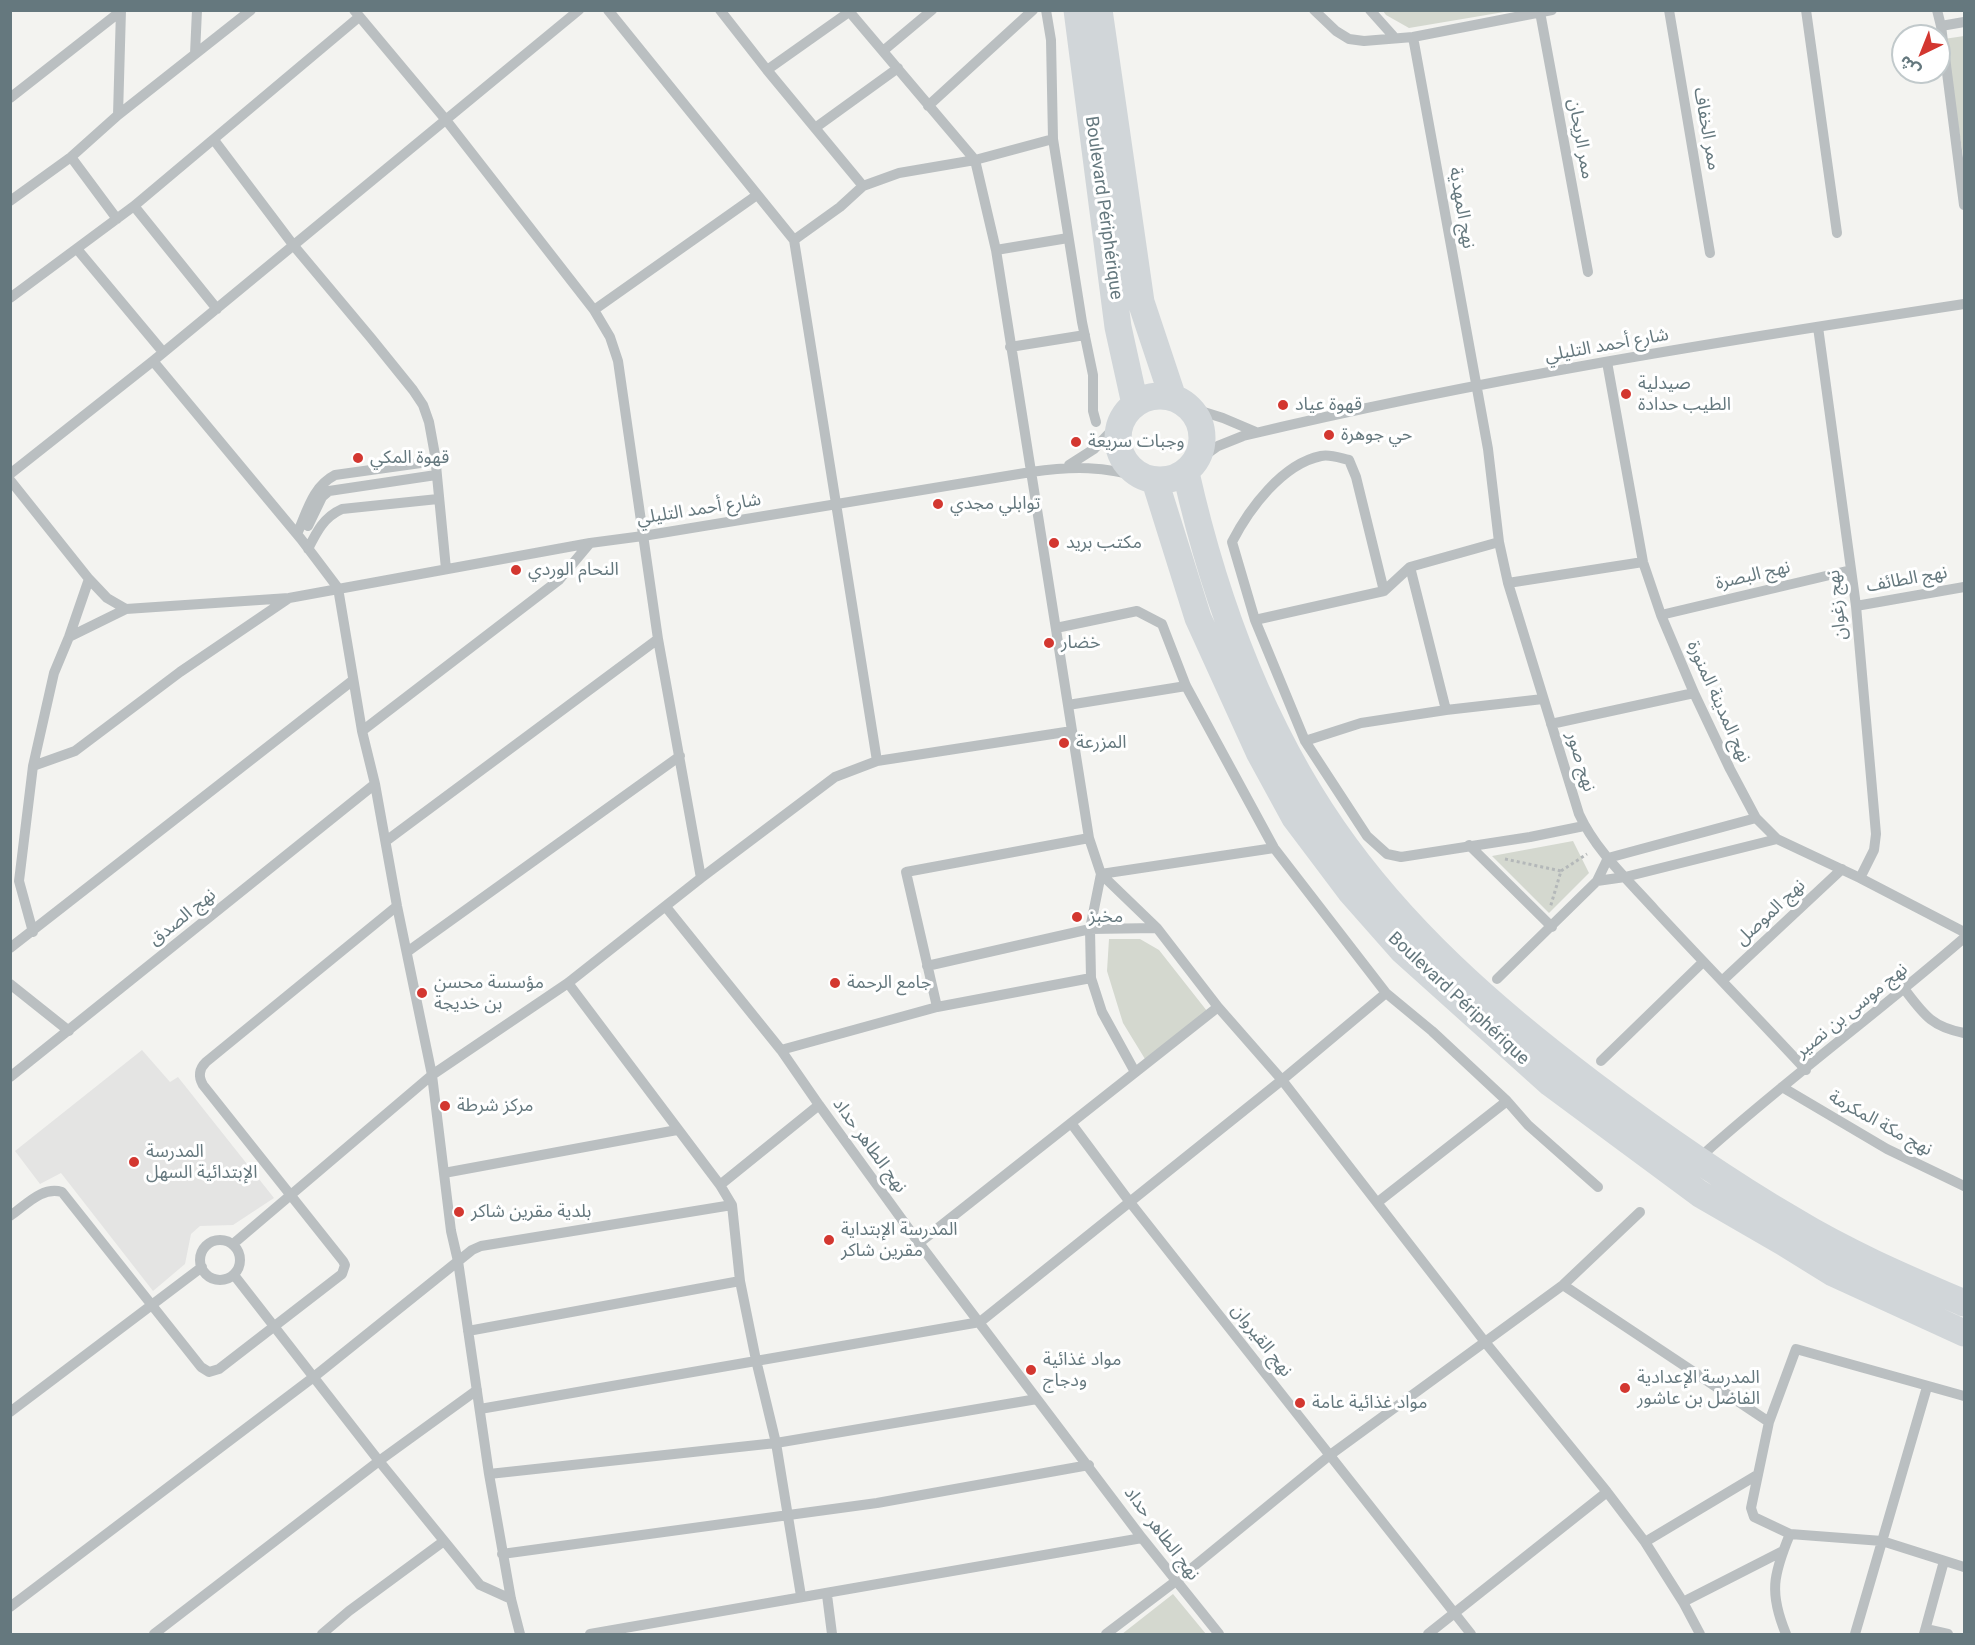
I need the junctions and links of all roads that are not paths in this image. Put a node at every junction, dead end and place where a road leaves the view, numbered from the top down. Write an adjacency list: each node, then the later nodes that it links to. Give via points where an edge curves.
1 (197, 10): 22 (street)
2 (251, 10): 22 (street)
3 (579, 10): 29 (street)
4 (608, 10): 36 (street)
5 (720, 10): 24 (street)
6 (932, 10): 21 (street)
7 (1033, 10): 27 (street)
8 (1046, 10): 31 (street, via 1051,40)
9 (1077, 10): 61 (highway, Boulevard Périphérique, via 1118,327)
10 (1099, 10): 60 (highway, Boulevard Périphérique, via 1141,302)
11 (1314, 10): 20 (street, via 1349,39)
12 (1370, 10): 20 (street)
13 (1669, 10): 47 (street, ممر الخفاف)
14 (1806, 10): 41 (street)
15 (121, 11): 26 (street); 28 (street)
16 (848, 11): 21 (street); 24 (street)
17 (1546, 11): 19 (street); 48 (street, ممر الريحان)
18 (357, 14): 29 (street); 32 (street)
19 (1413, 37): 20 (street); 59 (street, نهج المهدية)
20 (1395, 38)
21 (883, 51): 23 (street)
22 (195, 54): 28 (street)
23 (898, 68): 27 (street); 30 (street)
24 (767, 70): 30 (street)
25 (1949, 84): 38 (street)
26 (10, 98)
27 (928, 106): 34 (street)
28 (118, 115): 33 (street)
29 (446, 120): 44 (street); 52 (street)
30 (815, 128): 35 (street)
31 (1053, 139): 34 (street); 42 (street)
32 (214, 140): 39 (street); 44 (street)
33 (71, 157): 37 (street); 40 (street)
34 (975, 160): 35 (street, via 899,173); 46 (street)
35 (863, 186): 43 (street)
36 (757, 195): 43 (street); 52 (street)
37 (10, 201)
38 (1965, 205)
39 (134, 206): 40 (street); 51 (street)
40 (117, 219): 45 (street)
41 (1837, 233)
42 (1068, 238): 46 (street); 54 (street)
43 (794, 240): 72 (street)
44 (294, 246): 51 (street); 63 (street, via 423,405)
45 (77, 249): 49 (street); 56 (street)
46 (996, 250): 55 (street)
47 (1710, 253)
48 (1588, 272)
49 (10, 298)
50 (1965, 304): 53 (street, شارع أحمد التليلي)
51 (217, 309): 56 (street)
52 (594, 310): 74 (street, via 618,361)
53 (1818, 327): 58 (street, شارع أحمد التليلي); 81 (street, نهج زغوان)
54 (1085, 334): 55 (street); 61 (street, via 1093,375 1093,411)
55 (1010, 347): 66 (street)
56 (163, 352): 57 (street)
57 (153, 361): 67 (street); 73 (street)
58 (1607, 362): 59 (street, شارع أحمد التليلي); 78 (street, نهج المدينة المنورة)
59 (1476, 386): 62 (street, شارع أحمد التليلي); 75 (street, نهج صور)
60 (1180, 402): 61 (highway, via 1160,396 1147,398); 62 (street); 65 (highway, via 1198,418 1202,432 1202,447)
61 (1117, 416): 64 (street, via 1094,449); 69 (highway, via 1124,460 1133,471)
62 (1256, 432): 65 (street, شارع أحمد التليلي, via 1229,440)
63 (435, 461): 68 (street); 73 (street, via 335,475 325,480 317,488)
64 (1066, 467): 66 (street, شارع أحمد التليلي); 69 (street, via 1108,469)
65 (1191, 467): 69 (highway, via 1171,479); 176 (highway, Boulevard Périphérique, via 1202,540 1234,638 1260,698 1332,827 1410,924 1533,1040 1659,1135 1793,1221)
66 (1031, 472): 72 (street, شارع أحمد التليلي); 92 (street)
67 (10, 474)
68 (436, 475): 71 (street); 73 (street, via 329,491)
69 (1150, 479): 181 (highway, Boulevard Périphérique, via 1198,618 1259,752 1295,818 1350,891 1403,951 1550,1083 1700,1194 1833,1273)
70 (10, 480): 82 (street)
71 (438, 499): 77 (street, via 342,509 322,524); 80 (street)
72 (836, 504): 74 (street, شارع أحمد التليلي); 106 (street)
73 (299, 536): 77 (street)
74 (643, 536): 76 (street, شارع أحمد التليلي); 94 (street)
75 (1499, 542): 79 (street); 83 (street, نهج صور)
76 (590, 543): 80 (street, شارع أحمد التليلي); 102 (street, via 559,580)
77 (308, 549): 85 (street)
78 (1643, 562): 83 (street); 90 (street, نهج المدينة المنورة)
79 (1410, 567): 86 (street); 100 (street)
80 (446, 569): 85 (street, شارع أحمد التليلي)
81 (1851, 570): 88 (street, نهج زغوان); 90 (street, نهج البصرة)
82 (88, 579): 89 (street, via 107,598); 93 (street)
83 (1508, 583): 98 (street, نهج صور)
84 (1965, 587): 88 (street, نهج الطائف)
85 (338, 588): 87 (street, شارع أحمد التليلي); 95 (street)
86 (1384, 591): 91 (street); 91 (street, via 1353,467 1349,460 1322,456 1295,466 1272,486 1241,524 1232,542)
87 (289, 598): 89 (street); 107 (street, via 180,672 75,751)
88 (1856, 606): 121 (street, نهج زغوان, via 1876,834 1874,850)
89 (126, 609): 93 (street)
90 (1661, 615): 97 (street, نهج المدينة المنورة)
91 (1254, 620): 104 (street)
92 (1056, 628): 96 (street, via 1137,611 1162,624); 99 (street)
93 (69, 637): 107 (street, via 54,673)
94 (658, 639): 105 (street); 113 (street)
95 (352, 681): 102 (street); 128 (street)
96 (1186, 686): 99 (street); 115 (street)
97 (1694, 693): 101 (street); 109 (street, نهج المدينة المنورة)
98 (1543, 699): 100 (street); 101 (street, نهج صور)
99 (1068, 705): 103 (street)
100 (1446, 710): 104 (street, via 1361,723)
101 (1551, 724): 110 (street, نهج صور)
102 (362, 731): 108 (street)
103 (1072, 731): 106 (street); 111 (street)
104 (1305, 741): 114 (street, via 1367,836 1387,854 1401,857)
105 (680, 756): 120 (street); 132 (street)
106 (877, 761): 120 (street, via 835,777)
107 (33, 766): 128 (street, via 19,881)
108 (375, 784): 113 (street); 144 (street, نهج الصدق)
109 (1756, 819): 112 (street, نهج المدينة المنورة); 116 (street)
110 (1584, 825): 114 (street); 116 (street, نهج صور)
111 (1089, 838): 118 (street); 134 (street, via 906,872)
112 (1777, 838): 117 (street, نهج المدينة المنورة); 119 (street)
113 (386, 841): 123 (street)
114 (1469, 845): 125 (street)
115 (1274, 848): 118 (street); 141 (street)
116 (1608, 858): 119 (street, نهج صور); 122 (street)
117 (1842, 869): 121 (street, نهج المدينة المنورة); 137 (street, نهج الموصل)
118 (1101, 874): 126 (street); 127 (street)
119 (1625, 877): 122 (street); 133 (street, نهج صور)
120 (702, 878): 124 (street)
121 (1860, 878): 129 (street, نهج المدينة المنورة)
122 (1597, 881): 125 (street)
123 (397, 906): 132 (street); 163 (street, via 202,1067 203,1085)
124 (666, 907): 138 (street); 146 (street, نهج الطاهر حداد)
125 (1552, 927): 136 (street)
126 (1157, 928): 127 (street); 142 (street)
127 (1090, 929): 134 (street); 135 (street)
128 (33, 932): 131 (street)
129 (1965, 932)
130 (1965, 938): 140 (street, نهج موسى بن نصير)
131 (10, 948)
132 (407, 952): 150 (street)
133 (1703, 962): 137 (street, نهج صور); 147 (street)
134 (927, 966): 143 (street)
135 (1091, 978): 143 (street); 149 (street, via 1102,1012)
136 (1497, 980)
137 (1722, 981): 148 (street, نهج صور)
138 (568, 983): 150 (street); 157 (street)
139 (10, 984): 144 (street)
140 (1905, 990): 145 (street, via 1932,1022); 148 (street, نهج موسى بن نصير)
141 (1386, 993): 152 (street); 154 (street)
142 (1218, 1006): 149 (street); 152 (street)
143 (937, 1007): 146 (street)
144 (69, 1031): 151 (street, نهج الصدق)
145 (1965, 1033)
146 (781, 1050): 155 (street, نهج الطاهر حداد)
147 (1601, 1061)
148 (1806, 1070): 153 (street, نهج موسى بن نصير)
149 (1135, 1072): 156 (street)
150 (432, 1075): 159 (street); 163 (street)
151 (10, 1077)
152 (1282, 1080): 164 (street); 165 (street)
153 (1782, 1087): 158 (street, نهج موسى بن نصير); 161 (street, نهج مكة المكرمة, via 1887,1149)
154 (1507, 1101): 162 (street, via 1528,1125); 165 (street)
155 (819, 1105): 160 (street); 169 (street, نهج الطاهر حداد)
156 (1071, 1122): 164 (street, نهج القيروان); 169 (street)
157 (677, 1130): 159 (street); 160 (street)
158 (1707, 1151)
159 (444, 1173): 171 (street)
160 (720, 1185): 166 (street)
161 (1965, 1186)
162 (1598, 1187)
163 (291, 1195): 170 (street); 179 (street, via 343,1261 344,1269)
164 (1130, 1201): 178 (street); 193 (street, نهج القيروان)
165 (1378, 1202): 182 (street)
166 (732, 1205): 171 (street, via 481,1246); 174 (street)
167 (1640, 1212): 175 (street)
168 (10, 1216): 177 (street, via 44,1191 62,1192)
169 (919, 1243): 178 (street, نهج الطاهر حداد)
170 (233, 1244): 172 (street, via 220,1240 208,1244 201,1255); 173 (street, via 240,1256)
171 (458, 1262): 180 (street); 184 (street)
172 (202, 1267): 173 (street, via 216,1279); 177 (street)
173 (234, 1275): 179 (street)
174 (741, 1281): 180 (street); 183 (street)
175 (1563, 1285): 182 (street); 191 (street)
176 (1965, 1303)
177 (152, 1305): 179 (street, via 204,1371 209,1372 219,1369); 190 (street)
178 (980, 1322): 183 (street); 188 (street, نهج الطاهر حداد)
179 (274, 1326): 184 (street)
180 (468, 1331): 186 (street)
181 (1965, 1333)
182 (1485, 1342): 193 (street); 198 (street)
183 (756, 1360): 189 (street); 192 (street)
184 (315, 1377): 194 (street); 214 (street)
185 (1927, 1387): 187 (street); 191 (street, via 1796,1349); 202 (street)
186 (477, 1390): 189 (street); 194 (street)
187 (1965, 1396)
188 (1037, 1399): 192 (street); 195 (street, نهج الطاهر حداد)
189 (480, 1409): 196 (street)
190 (10, 1412)
191 (1769, 1422): 197 (street)
192 (776, 1443): 196 (street); 199 (street)
193 (1330, 1455): 209 (street); 215 (street, نهج القيروان)
194 (379, 1461): 203 (street); 217 (street)
195 (1089, 1465): 199 (street, via 877,1503); 201 (street, نهج الطاهر حداد)
196 (489, 1474): 206 (street)
197 (1757, 1475): 200 (street, via 1751,1508 1754,1517); 204 (street)
198 (1607, 1492): 204 (street); 215 (street)
199 (787, 1514): 206 (street); 211 (street)
200 (1790, 1534): 202 (street); 205 (street)
201 (1142, 1538): 209 (street, نهج الطاهر حداد); 210 (street)
202 (1882, 1540): 207 (street); 228 (street)
203 (444, 1541): 212 (street, via 480,1585); 218 (street)
204 (1646, 1542): 213 (street)
205 (1783, 1551): 213 (street); 227 (street, via 1774,1584 1777,1612)
206 (502, 1554): 212 (street)
207 (1944, 1562): 208 (street); 216 (street)
208 (1965, 1567)
209 (1176, 1581): 222 (street); 223 (street, نهج الطاهر حداد)
210 (827, 1595): 211 (street); 221 (street)
211 (801, 1596): 220 (street)
212 (511, 1599): 219 (street)
213 (1683, 1602): 226 (street)
214 (10, 1606)
215 (1455, 1614): 224 (street); 225 (street, نهج القيروان)
216 (1925, 1632): 229 (street)
217 (154, 1635)
218 (322, 1635)
219 (520, 1635)
220 (590, 1635)
221 (832, 1635)
222 (1106, 1635)
223 (1219, 1635)
224 (1428, 1635)
225 (1471, 1635)
226 (1700, 1635)
227 (1786, 1635)
228 (1855, 1635)
229 (1948, 1635)

